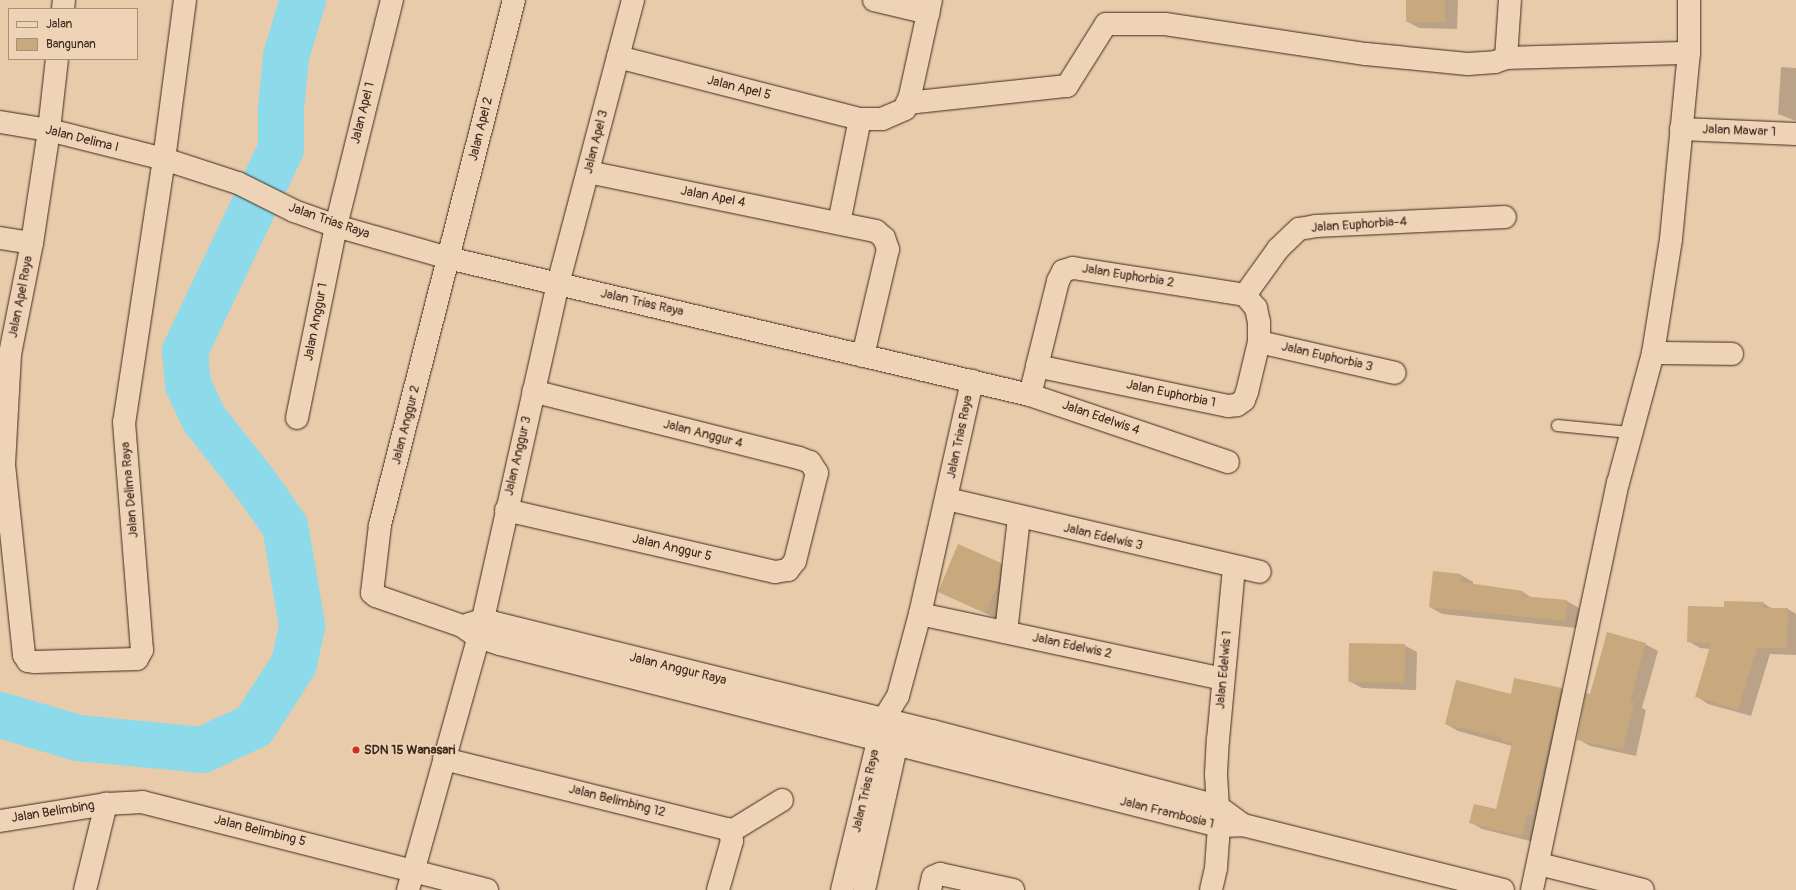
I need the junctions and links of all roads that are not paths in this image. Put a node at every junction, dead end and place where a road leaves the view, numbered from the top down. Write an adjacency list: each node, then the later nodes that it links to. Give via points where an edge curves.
1 (185, 0): 19 (street)
2 (392, 0): 23 (street, Jalan Apel 1)
3 (514, 0): 26 (street, Jalan Apel 2)
4 (633, 0): 10 (street, Jalan Apel 3)
5 (874, 0): 8 (street)
6 (1510, 0): 11 (street)
7 (1689, 0): 9 (street)
8 (929, 6): 13 (street)
9 (1689, 53): 11 (street); 16 (street)
10 (618, 57): 14 (street, Jalan Apel 5); 20 (street, Jalan Apel 3)
11 (1506, 58): 13 (street, via 1484,63 1438,61 1298,45 1165,24 1106,24 1067,86)
12 (57, 60): 17 (street, Jalan Apel Raya)
13 (907, 103): 14 (street, Jalan Apel 5, via 905,109 882,119)
14 (860, 119): 22 (street)
15 (0, 122): 17 (street, Jalan Delima I)
16 (1681, 129): 18 (street, Jalan Mawar 1); 31 (street, via 1671,238)
17 (49, 130): 19 (street, Jalan Delima I); 25 (street, Jalan Apel Raya)
18 (1796, 134)
19 (164, 159): 23 (street, Jalan Trias Raya, via 238,183 294,211); 51 (street, Jalan Delima Raya, via 124,422 142,654 137,659 28,661)
20 (588, 172): 22 (street, Jalan Apel 4); 27 (street, Jalan Apel 3)
21 (1505, 217): 28 (street, Jalan Euphorbia-4, via 1316,226 1299,229 1278,249)
22 (839, 223): 33 (street, Jalan Apel 4, via 876,231 884,238 888,249)
23 (336, 226): 26 (street, Jalan Trias Raya); 39 (street, Jalan Anggur 1)
24 (0, 238): 25 (street)
25 (32, 243): 30 (street, Jalan Apel Raya)
26 (448, 258): 27 (street, Jalan Trias Raya); 50 (street, Jalan Anggur 2, via 380,525)
27 (558, 284): 33 (street, Jalan Trias Raya); 37 (street, Jalan Anggur 3)
28 (1245, 295): 29 (street, via 1256,308); 34 (street, Jalan Euphorbia 2, via 1073,268 1063,271 1058,281)
29 (1259, 342): 34 (street, Jalan Euphorbia 1, via 1244,400 1228,406); 35 (street, Jalan Euphorbia 3)
30 (5, 353): 43 (street, Jalan Apel Raya)
31 (1653, 353): 32 (street); 41 (street)
32 (1732, 354)
33 (863, 356): 36 (street, Jalan Trias Raya)
34 (1037, 366): 38 (street, Jalan Euphorbia 2)
35 (1395, 373)
36 (972, 381): 38 (street, Jalan Edelwis 4); 44 (street, Jalan Trias Raya)
37 (533, 391): 45 (street, Jalan Anggur 3); 47 (street, Jalan Anggur 4, via 810,462 817,473)
38 (1030, 395): 42 (street, Jalan Edelwis 4)
39 (297, 418)
40 (1557, 425): 41 (lane)
41 (1629, 432): 63 (street)
42 (1228, 462)
43 (2, 465): 51 (street, Jalan Apel Raya)
44 (947, 499): 46 (street, Jalan Edelwis 3); 52 (street, Jalan Trias Raya)
45 (506, 510): 47 (street, Jalan Anggur 5, via 776,572 788,570 795,561); 53 (street, Jalan Anggur 3)
46 (1019, 518): 48 (street, Jalan Edelwis 3); 54 (street)
47 (805, 523)
48 (1234, 567): 49 (street, Jalan Edelwis 3); 55 (street, Jalan Edelwis 1)
49 (1260, 572)
50 (372, 593): 53 (street, Jalan Anggur Raya, via 432,616)
51 (10, 609)
52 (920, 614): 54 (street, Jalan Edelwis 2); 56 (street, Jalan Trias Raya)
53 (476, 628): 56 (street, Jalan Anggur Raya); 57 (street, Jalan Anggur 3)
54 (1006, 632): 55 (street, Jalan Edelwis 2)
55 (1223, 679): 60 (street, Jalan Edelwis 1, via 1216,774)
56 (890, 730): 60 (street, Jalan Frambosia 1); 69 (street, Jalan Trias Raya); 70 (street, Jalan Trias Raya)
57 (444, 759): 62 (street, Jalan Belimbing 12, via 727,829); 64 (street, Jalan Anggur 3)
58 (782, 800): 62 (street)
59 (106, 804): 61 (street, Jalan Belimbing); 64 (street, Jalan Belimbing 5, via 142,802); 66 (street)
60 (1218, 816): 72 (street, Jalan Edelwis 1, via 1216,868); 73 (street, Jalan Frambosia 1, via 1243,825)
61 (0, 821)
62 (730, 832): 68 (street, via 732,841)
63 (1539, 864): 74 (street); 75 (street)
64 (410, 880): 67 (street, Jalan Belimbing 5)
65 (935, 882): 71 (street)
66 (85, 890)
67 (487, 890)
68 (718, 890)
69 (842, 890)
70 (864, 890)
71 (1013, 890)
72 (1211, 890)
73 (1503, 890)
74 (1532, 890)
75 (1643, 890)

